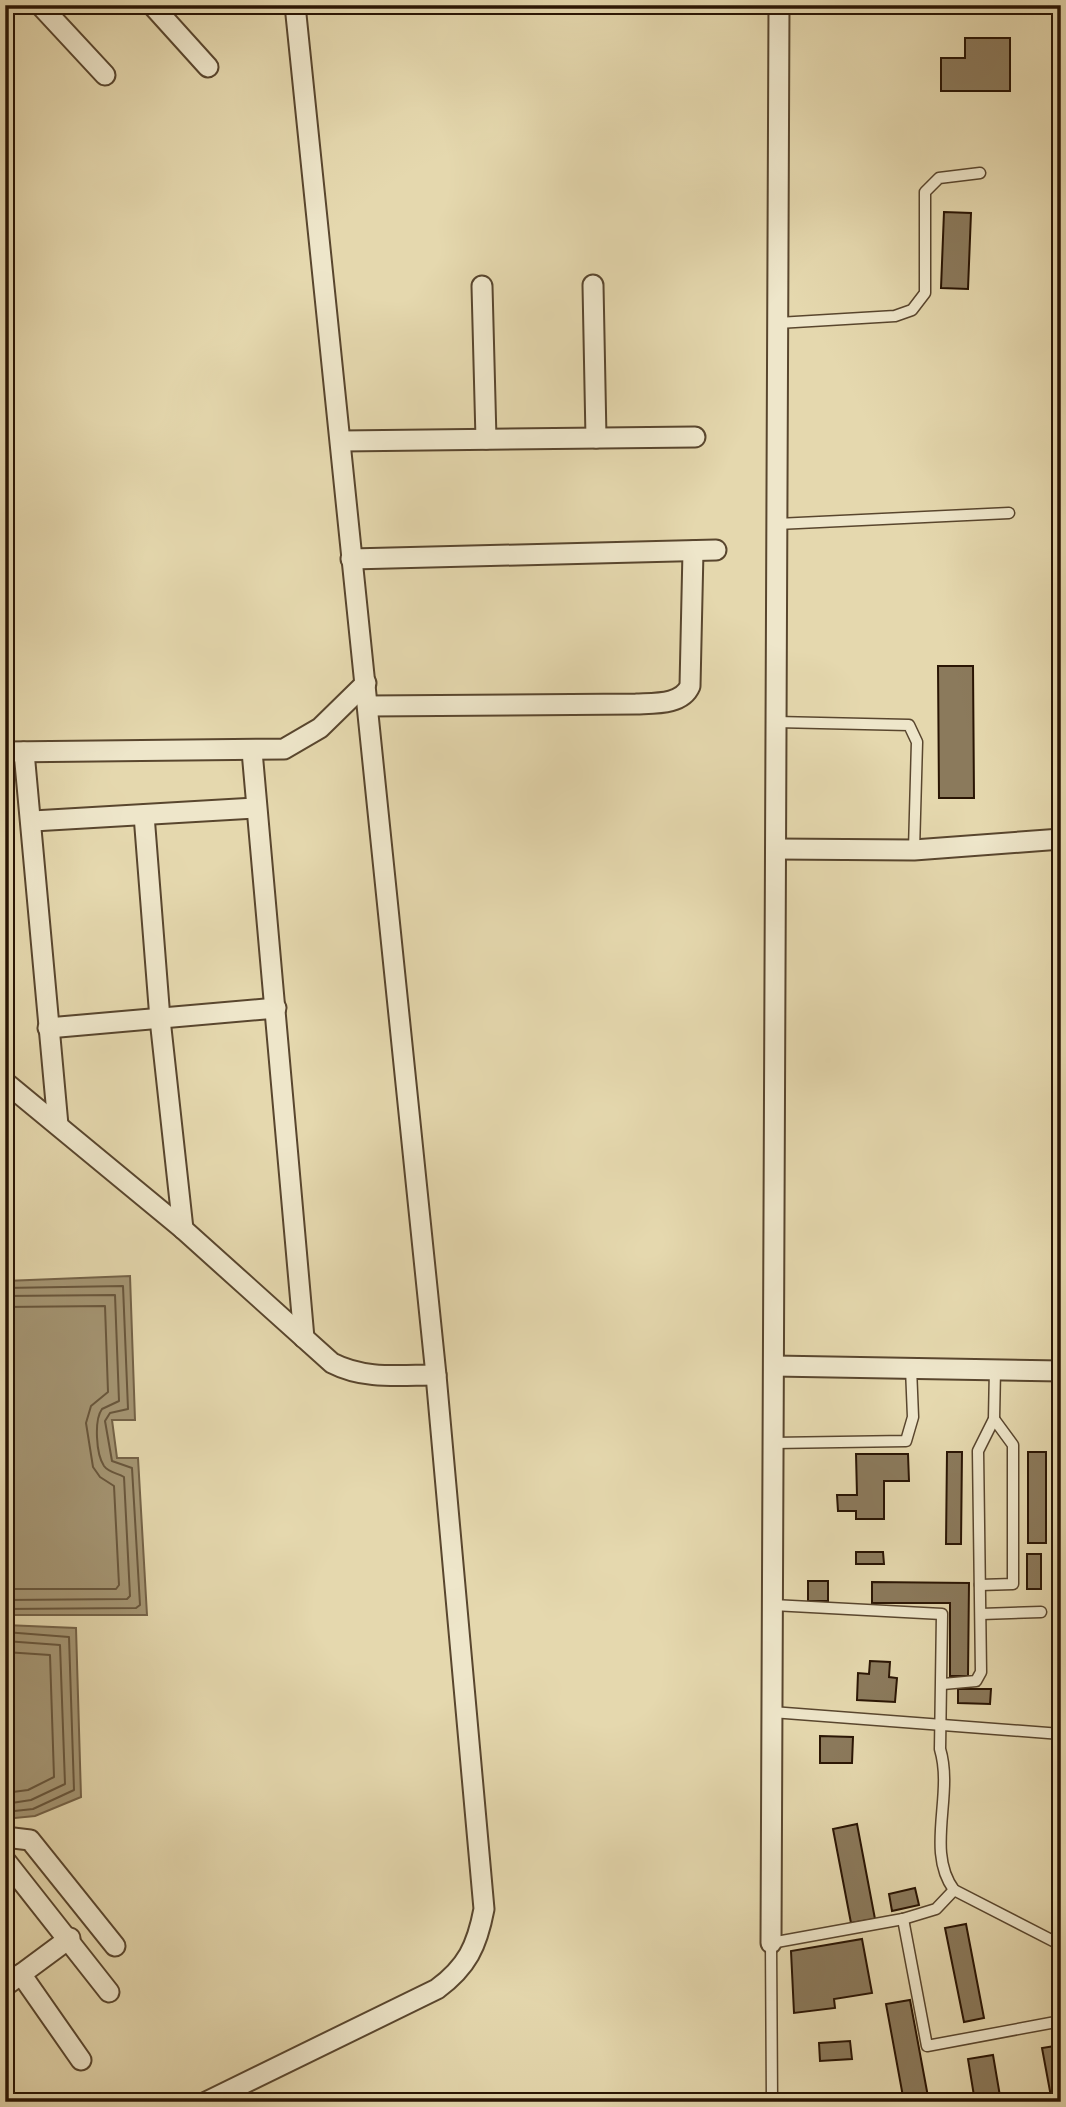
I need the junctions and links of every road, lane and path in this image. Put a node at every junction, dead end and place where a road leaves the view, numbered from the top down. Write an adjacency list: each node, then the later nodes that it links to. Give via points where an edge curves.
1 (40, 5): 6 (street)
2 (152, 5): 5 (street)
3 (295, 5): 14 (street)
4 (779, 5): 10 (street)
5 (208, 67)
6 (105, 75)
7 (979, 173): 10 (lane, via 939,178 925,192 925,293 912,310 895,316)
8 (593, 285): 12 (street)
9 (482, 286): 13 (street)
10 (778, 323): 16 (street)
11 (695, 437): 12 (street)
12 (596, 438): 13 (street)
13 (486, 439): 14 (street)
14 (342, 441): 19 (street)
15 (1009, 513): 16 (lane)
16 (777, 524): 22 (street)
17 (716, 550): 18 (street)
18 (693, 551): 19 (street); 21 (street, via 690,686 679,698 636,704)
19 (351, 559): 20 (street)
20 (366, 684): 21 (street); 23 (street, via 301,741 284,749)
21 (368, 706): 42 (street)
22 (776, 722): 29 (street); 30 (lane, via 902,723 913,730 917,742)
23 (252, 751): 24 (street); 25 (street)
24 (15, 752): 27 (street)
25 (255, 808): 26 (street); 31 (street)
26 (144, 815): 27 (street); 32 (street)
27 (33, 821): 33 (street)
28 (1061, 839): 30 (street)
29 (776, 849): 30 (street); 38 (street)
30 (914, 850)
31 (276, 1007): 32 (street); 37 (street)
32 (160, 1019): 33 (street); 36 (street)
33 (48, 1028): 35 (street)
34 (5, 1082): 35 (street)
35 (58, 1125): 36 (street)
36 (183, 1229): 37 (street)
37 (304, 1338): 42 (street, via 350,1372)
38 (774, 1366): 39 (street); 44 (street)
39 (911, 1368): 40 (street); 44 (lane, via 913,1417 906,1441)
40 (995, 1370): 41 (street); 43 (lane)
41 (1061, 1371)
42 (436, 1375): 65 (street, via 482,1882 480,1934 458,1973 437,1989)
43 (994, 1419): 45 (lane, via 978,1451); 45 (lane, via 1013,1445 1013,1584)
44 (773, 1443): 46 (street)
45 (980, 1585): 48 (lane)
46 (773, 1605): 49 (lane, via 942,1614); 50 (street)
47 (1041, 1612): 48 (lane)
48 (981, 1614): 49 (lane, via 981,1672 976,1681)
49 (943, 1684): 51 (lane)
50 (772, 1712): 51 (lane); 58 (street)
51 (943, 1723): 52 (lane); 55 (lane, via 940,1749 946,1768 940,1862)
52 (1061, 1734)
53 (5, 1838): 60 (street, via 30,1840)
54 (5, 1860): 57 (street)
55 (954, 1890): 56 (lane, via 936,1909); 59 (lane)
56 (903, 1919): 58 (lane); 63 (lane, via 927,2046)
57 (70, 1938): 61 (street); 62 (street)
58 (771, 1943): 66 (lane)
59 (1061, 1945)
60 (115, 1946)
61 (13, 1980): 64 (street)
62 (109, 1992)
63 (1061, 2021)
64 (81, 2060)
65 (206, 2102)
66 (772, 2102)

